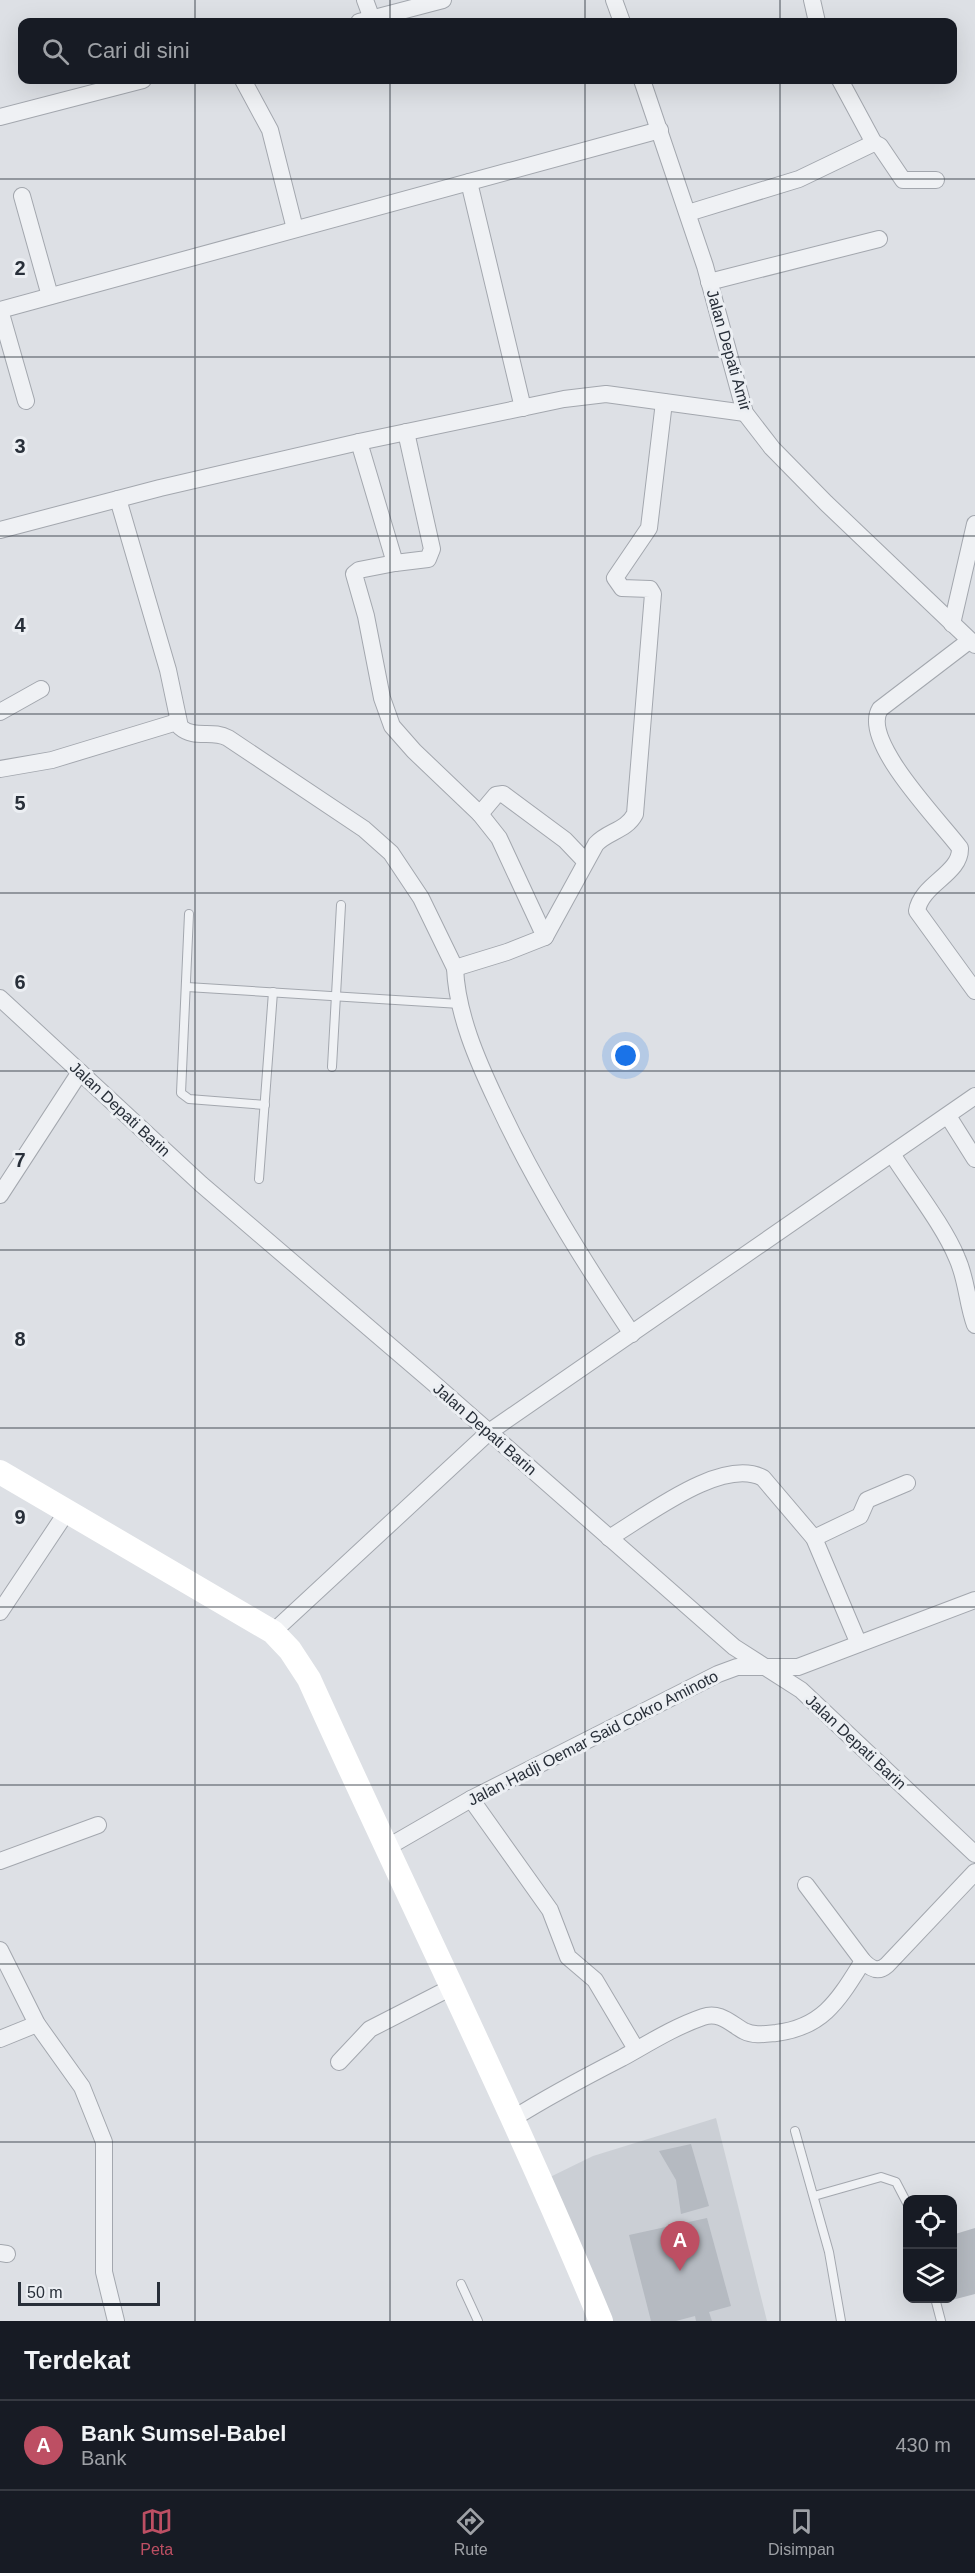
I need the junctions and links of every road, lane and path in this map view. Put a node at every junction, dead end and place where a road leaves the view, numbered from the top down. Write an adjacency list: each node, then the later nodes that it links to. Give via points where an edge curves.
1 (365, 0): 5 (street)
2 (443, 0): 6 (street)
3 (614, 0): 7 (street)
4 (812, 0): 8 (street)
5 (365, 18)
6 (376, 18)
7 (620, 18)
8 (816, 18)
9 (128, 84): 13 (street)
10 (245, 84): 20 (street, via 270,130)
11 (643, 84): 14 (street, Jalan Depati Amir)
12 (842, 84): 15 (street)
13 (0, 117)
14 (660, 130): 17 (street); 19 (street, Jalan Depati Amir)
15 (874, 143): 16 (street, via 903,180); 19 (street, via 799,178)
16 (936, 180)
17 (469, 182): 20 (street); 27 (street)
18 (22, 196): 23 (street)
19 (688, 213): 22 (street, Jalan Depati Amir)
20 (296, 229): 23 (street)
21 (879, 239): 22 (street)
22 (709, 282): 28 (street, Jalan Depati Amir)
23 (50, 296): 24 (street)
24 (0, 310): 25 (street)
25 (26, 400)
26 (664, 402): 27 (street, via 606,394); 28 (street); 42 (street, via 649,528 615,578 620,586 650,590 653,594 636,807 633,819 617,833 599,841)
27 (523, 408): 29 (street)
28 (745, 413): 35 (street, Jalan Depati Amir, via 772,448)
29 (406, 432): 30 (street); 34 (street, via 432,549 428,558)
30 (359, 441): 31 (street); 34 (street)
31 (118, 500): 33 (street); 39 (street, via 168,670)
32 (975, 524): 35 (street)
33 (0, 530)
34 (395, 563): 41 (street, via 354,574 387,714 408,745)
35 (951, 624): 36 (street, Jalan Depati Amir)
36 (972, 643): 48 (street, via 880,709 876,724 888,756 960,848 957,861 923,895 917,910)
37 (41, 689): 38 (street)
38 (0, 712)
39 (177, 722): 40 (street, via 52,759); 46 (street, via 190,734 219,734 239,744 364,829 397,861 421,898)
40 (0, 769)
41 (480, 814): 42 (street, via 496,795 503,794 566,840); 45 (street, via 499,838)
42 (585, 861): 45 (street)
43 (341, 905): 50 (lane)
44 (189, 914): 47 (lane)
45 (545, 937): 46 (street)
46 (455, 968): 52 (street)
47 (187, 987): 49 (lane); 56 (lane, via 179,1084 182,1095 189,1099)
48 (975, 991)
49 (273, 992): 50 (lane); 56 (lane)
50 (338, 996): 52 (lane); 53 (lane)
51 (0, 998): 54 (street, Jalan Depati Barin)
52 (461, 1004): 63 (street, via 478,1063 519,1150 574,1247)
53 (332, 1067)
54 (80, 1072): 61 (street); 64 (street, Jalan Depati Barin, via 201,1184)
55 (975, 1096): 57 (street)
56 (265, 1105): 60 (lane)
57 (948, 1116): 58 (street); 59 (street)
58 (892, 1154): 62 (street, via 956,1255); 63 (street)
59 (975, 1159)
60 (259, 1179)
61 (0, 1195)
62 (975, 1325)
63 (632, 1334): 64 (street)
64 (489, 1432): 68 (street, Jalan Depati Barin); 72 (street)
65 (0, 1472): 67 (main road)
66 (907, 1484): 69 (street, via 867,1500 860,1516)
67 (66, 1513): 71 (street); 72 (main road)
68 (609, 1538): 69 (street, via 710,1478 749,1472 763,1478); 74 (street, Jalan Depati Barin, via 734,1647)
69 (814, 1538): 73 (street)
70 (975, 1600): 73 (street, Jalan Hadji Oemar Said Cokro Aminoto)
71 (0, 1612)
72 (273, 1632): 77 (main road, via 309,1679)
73 (858, 1642): 74 (street, Jalan Hadji Oemar Said Cokro Aminoto, via 798,1666)
74 (768, 1668): 75 (street, Jalan Hadji Oemar Said Cokro Aminoto, via 737,1667 718,1674); 78 (street, Jalan Depati Barin, via 801,1690)
75 (471, 1799): 77 (street, Jalan Hadji Oemar Said Cokro Aminoto); 87 (street, via 550,1910 568,1957 595,1980)
76 (98, 1825): 79 (street)
77 (388, 1847): 84 (main road)
78 (975, 1854)
79 (0, 1861)
80 (975, 1872): 83 (street, via 888,1965 874,1969)
81 (806, 1885): 83 (street)
82 (0, 1950): 85 (street)
83 (863, 1961): 87 (street, via 827,2013 792,2030 761,2035 708,2015)
84 (453, 1986): 88 (street, via 370,2029); 89 (main road)
85 (37, 2024): 86 (street); 95 (street, via 82,2086 104,2142 104,2272)
86 (0, 2039)
87 (636, 2049): 89 (street)
88 (339, 2062)
89 (514, 2118): 97 (main road)
90 (795, 2131): 92 (lane)
91 (903, 2195): 92 (lane, via 896,2182 881,2177)
92 (814, 2196): 98 (lane)
93 (461, 2284): 96 (lane)
94 (936, 2303): 99 (lane)
95 (116, 2321)
96 (478, 2321)
97 (601, 2321)
98 (841, 2321)
99 (941, 2321)

